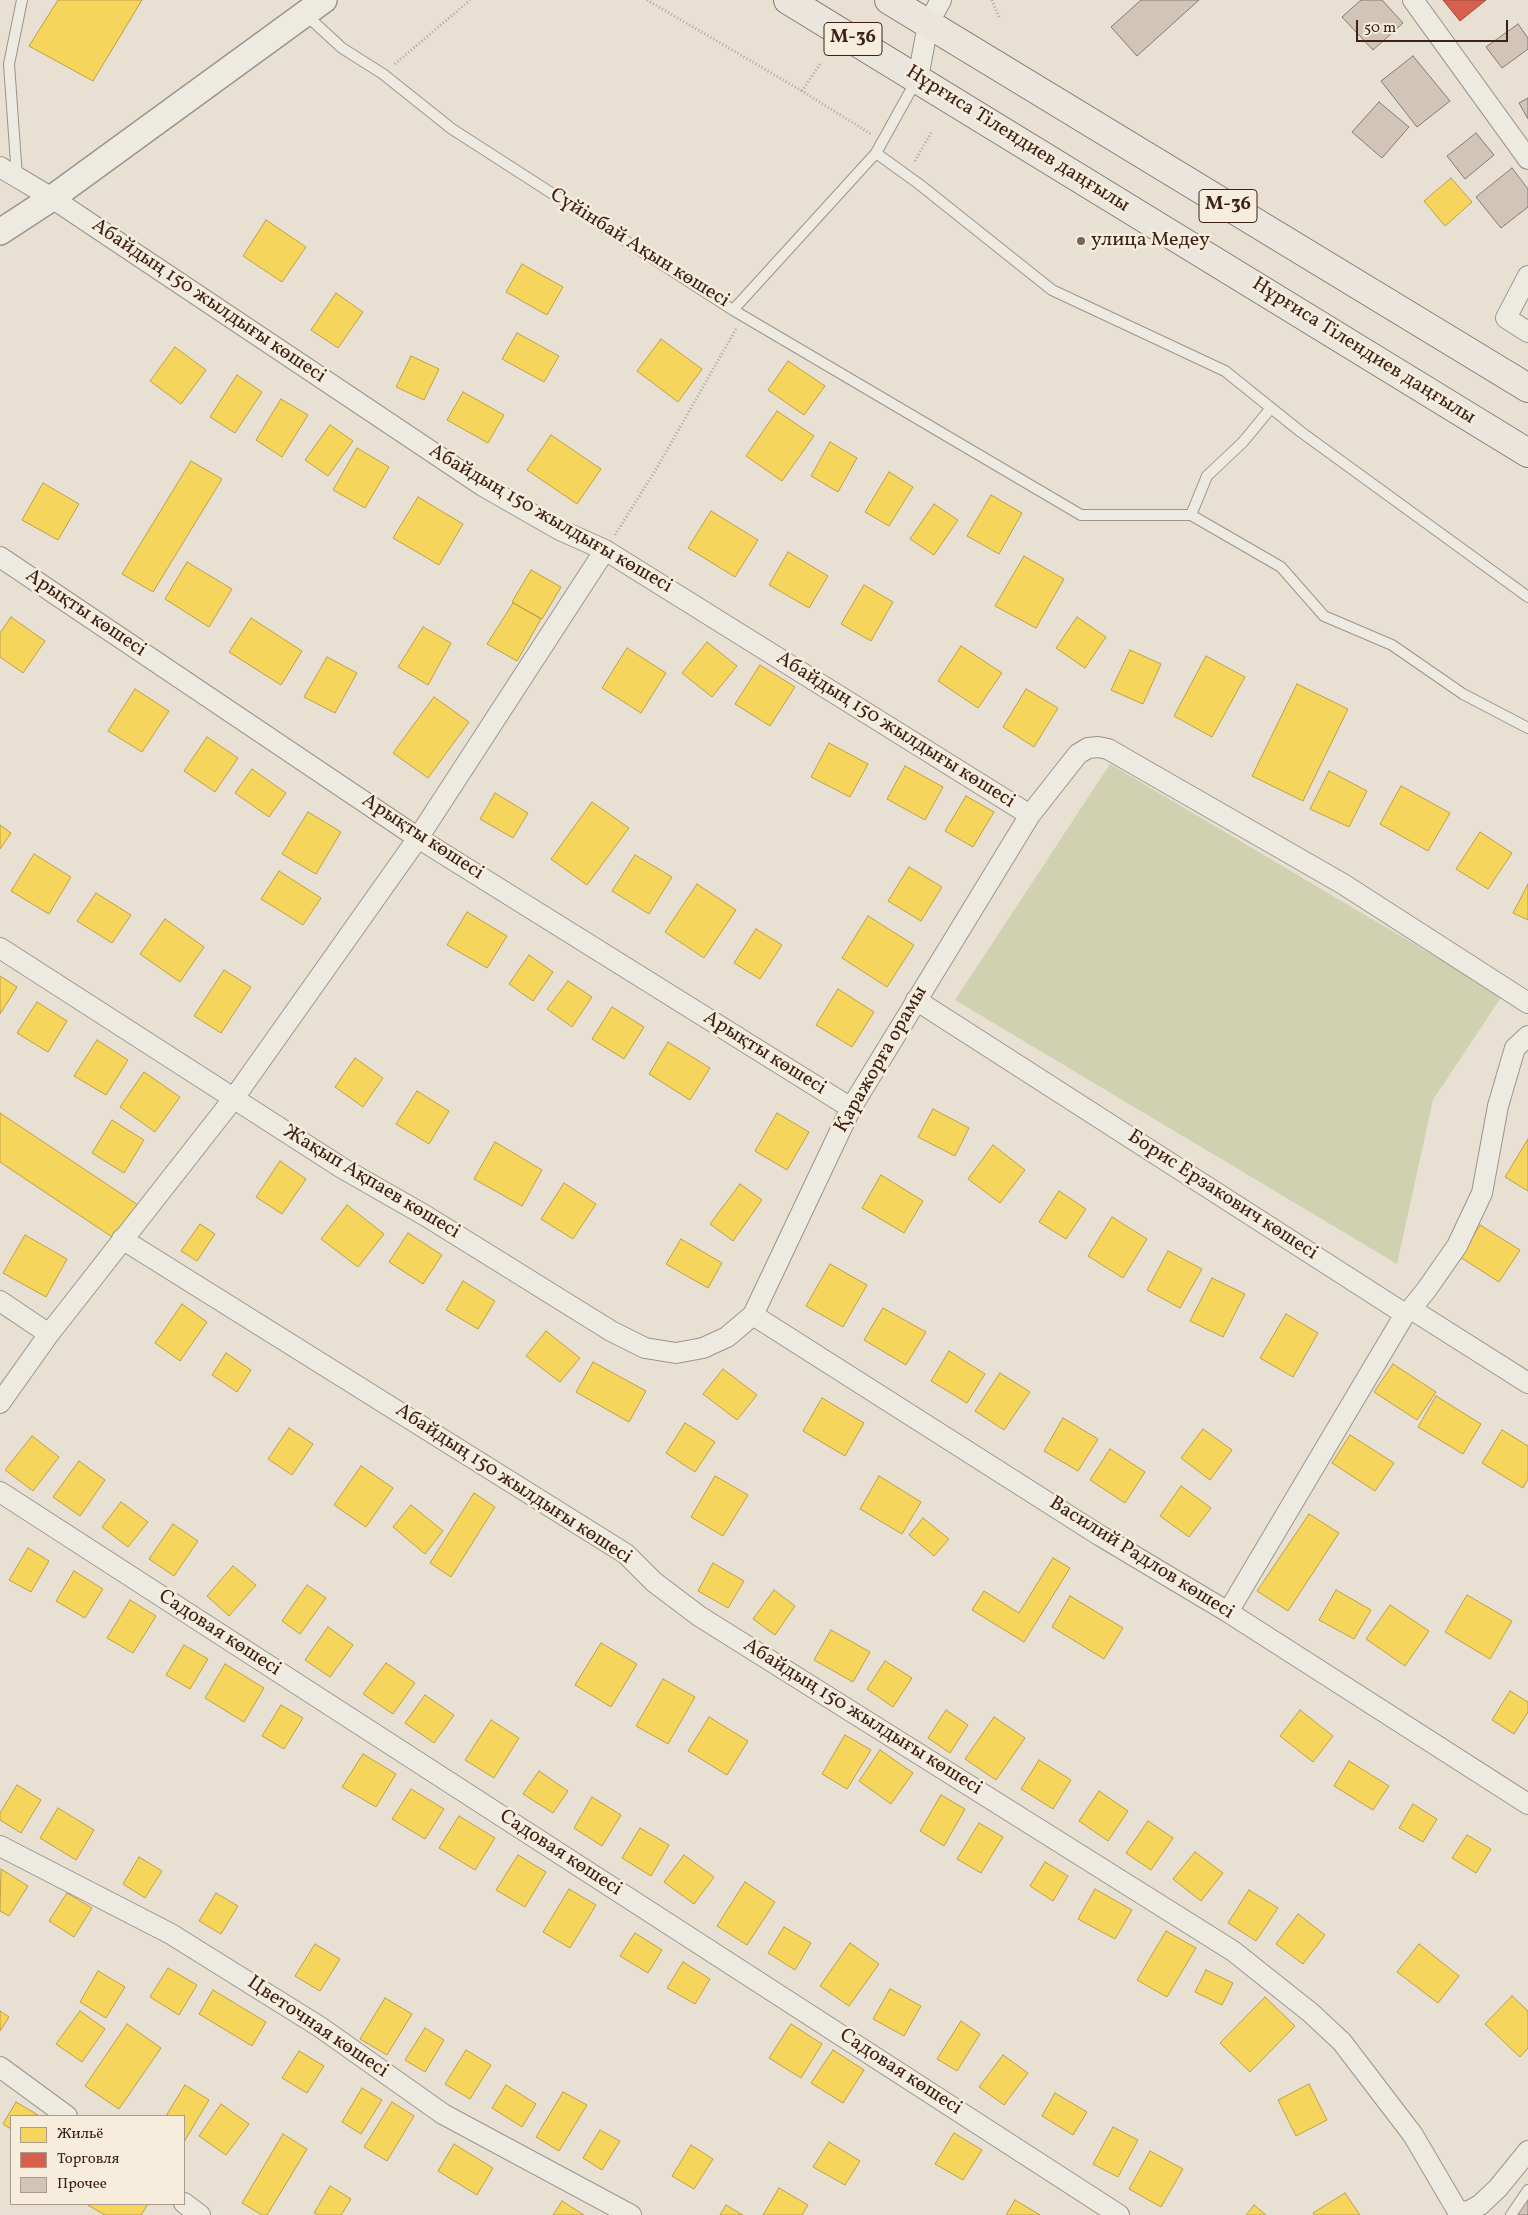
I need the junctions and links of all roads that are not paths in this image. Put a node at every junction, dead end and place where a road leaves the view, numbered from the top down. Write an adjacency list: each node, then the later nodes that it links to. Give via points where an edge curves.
1 (22, 0): 12 (lane, via 9,64)
2 (788, 0): 8 (main road, Нұрғиса Тілендиев даңғылы / M-36)
3 (889, 0): 7 (main road, M-36)
4 (941, 0): 7 (street)
5 (1413, 0): 10 (street)
6 (314, 7): 13 (street); 16 (lane, Сүйінбай Ақын көшесі, via 342,48 383,74 468,140)
7 (928, 24): 8 (street); 18 (main road, M-36)
8 (918, 78): 9 (lane, Сүйінбай Ақын көшесі); 20 (main road, Нұрғиса Тілендиев даңғылы / M-36)
9 (876, 153): 16 (lane, Сүйінбай Ақын көшесі); 19 (lane, via 1052,290 1225,371)
10 (1528, 159)
11 (0, 167): 12 (street, Абайдың 150 жылдығы көшесі)
12 (17, 177): 13 (street, Абайдың 150 жылдығы көшесі)
13 (52, 198): 14 (street); 22 (street, Абайдың 150 жылдығы көшесі, via 483,486 560,530)
14 (0, 232)
15 (1528, 276): 17 (street, via 1506,318)
16 (733, 310): 21 (lane, via 1082,515)
17 (1528, 332)
18 (1528, 388)
19 (1271, 408): 21 (lane, via 1243,442 1207,476); 24 (lane)
20 (1528, 453)
21 (1191, 515): 25 (lane, via 1282,567 1324,616 1392,645 1462,694)
22 (606, 550): 26 (street, Абайдың 150 жылдығы көшесі); 27 (street)
23 (0, 557): 27 (street, Арықты көшесі)
24 (1528, 596)
25 (1528, 728)
26 (1030, 814): 29 (street, Қаражорға орамы); 30 (street, Қаражорға орамы, via 1078,754 1088,748 1108,749 1343,884)
27 (418, 838): 32 (street); 33 (street, Арықты көшесі)
28 (0, 948): 32 (street, Жақып Ақпаев көшесі)
29 (916, 1000): 33 (street, Қаражорға орамы); 36 (street, Борис Ерзакович көшесі)
30 (1528, 1003)
31 (1528, 1036): 36 (street, via 1515,1048 1482,1193 1457,1246)
32 (234, 1098): 34 (street); 37 (street, Жақып Ақпаев көшесі, via 342,1168 645,1348 676,1353 703,1348 727,1337)
33 (850, 1108): 37 (street, Қаражорға орамы)
34 (122, 1238): 38 (street); 47 (street, Абайдың 150 жылдығы көшесі, via 618,1548 654,1582 700,1616 1233,1950 1342,2042 1413,2135 1457,2210 1467,2212 1480,2205)
35 (0, 1301): 38 (street)
36 (1408, 1311): 39 (street, Борис Ерзакович көшесі); 42 (street)
37 (753, 1315): 42 (street, Василий Радлов көшесі, via 1100,1535)
38 (49, 1334): 40 (street)
39 (1528, 1383)
40 (0, 1403)
41 (0, 1492): 52 (street, Садовая көшесі)
42 (1228, 1612): 43 (street, Василий Радлов көшесі)
43 (1528, 1804)
44 (0, 1846): 51 (street, Цветочная көшесі, via 171,1934 320,2027 443,2114)
45 (0, 2067): 46 (street)
46 (66, 2115)
47 (1528, 2151)
48 (1528, 2190): 53 (lane)
49 (185, 2204): 50 (street)
50 (200, 2215)
51 (631, 2215)
52 (1120, 2215)
53 (1511, 2215)

